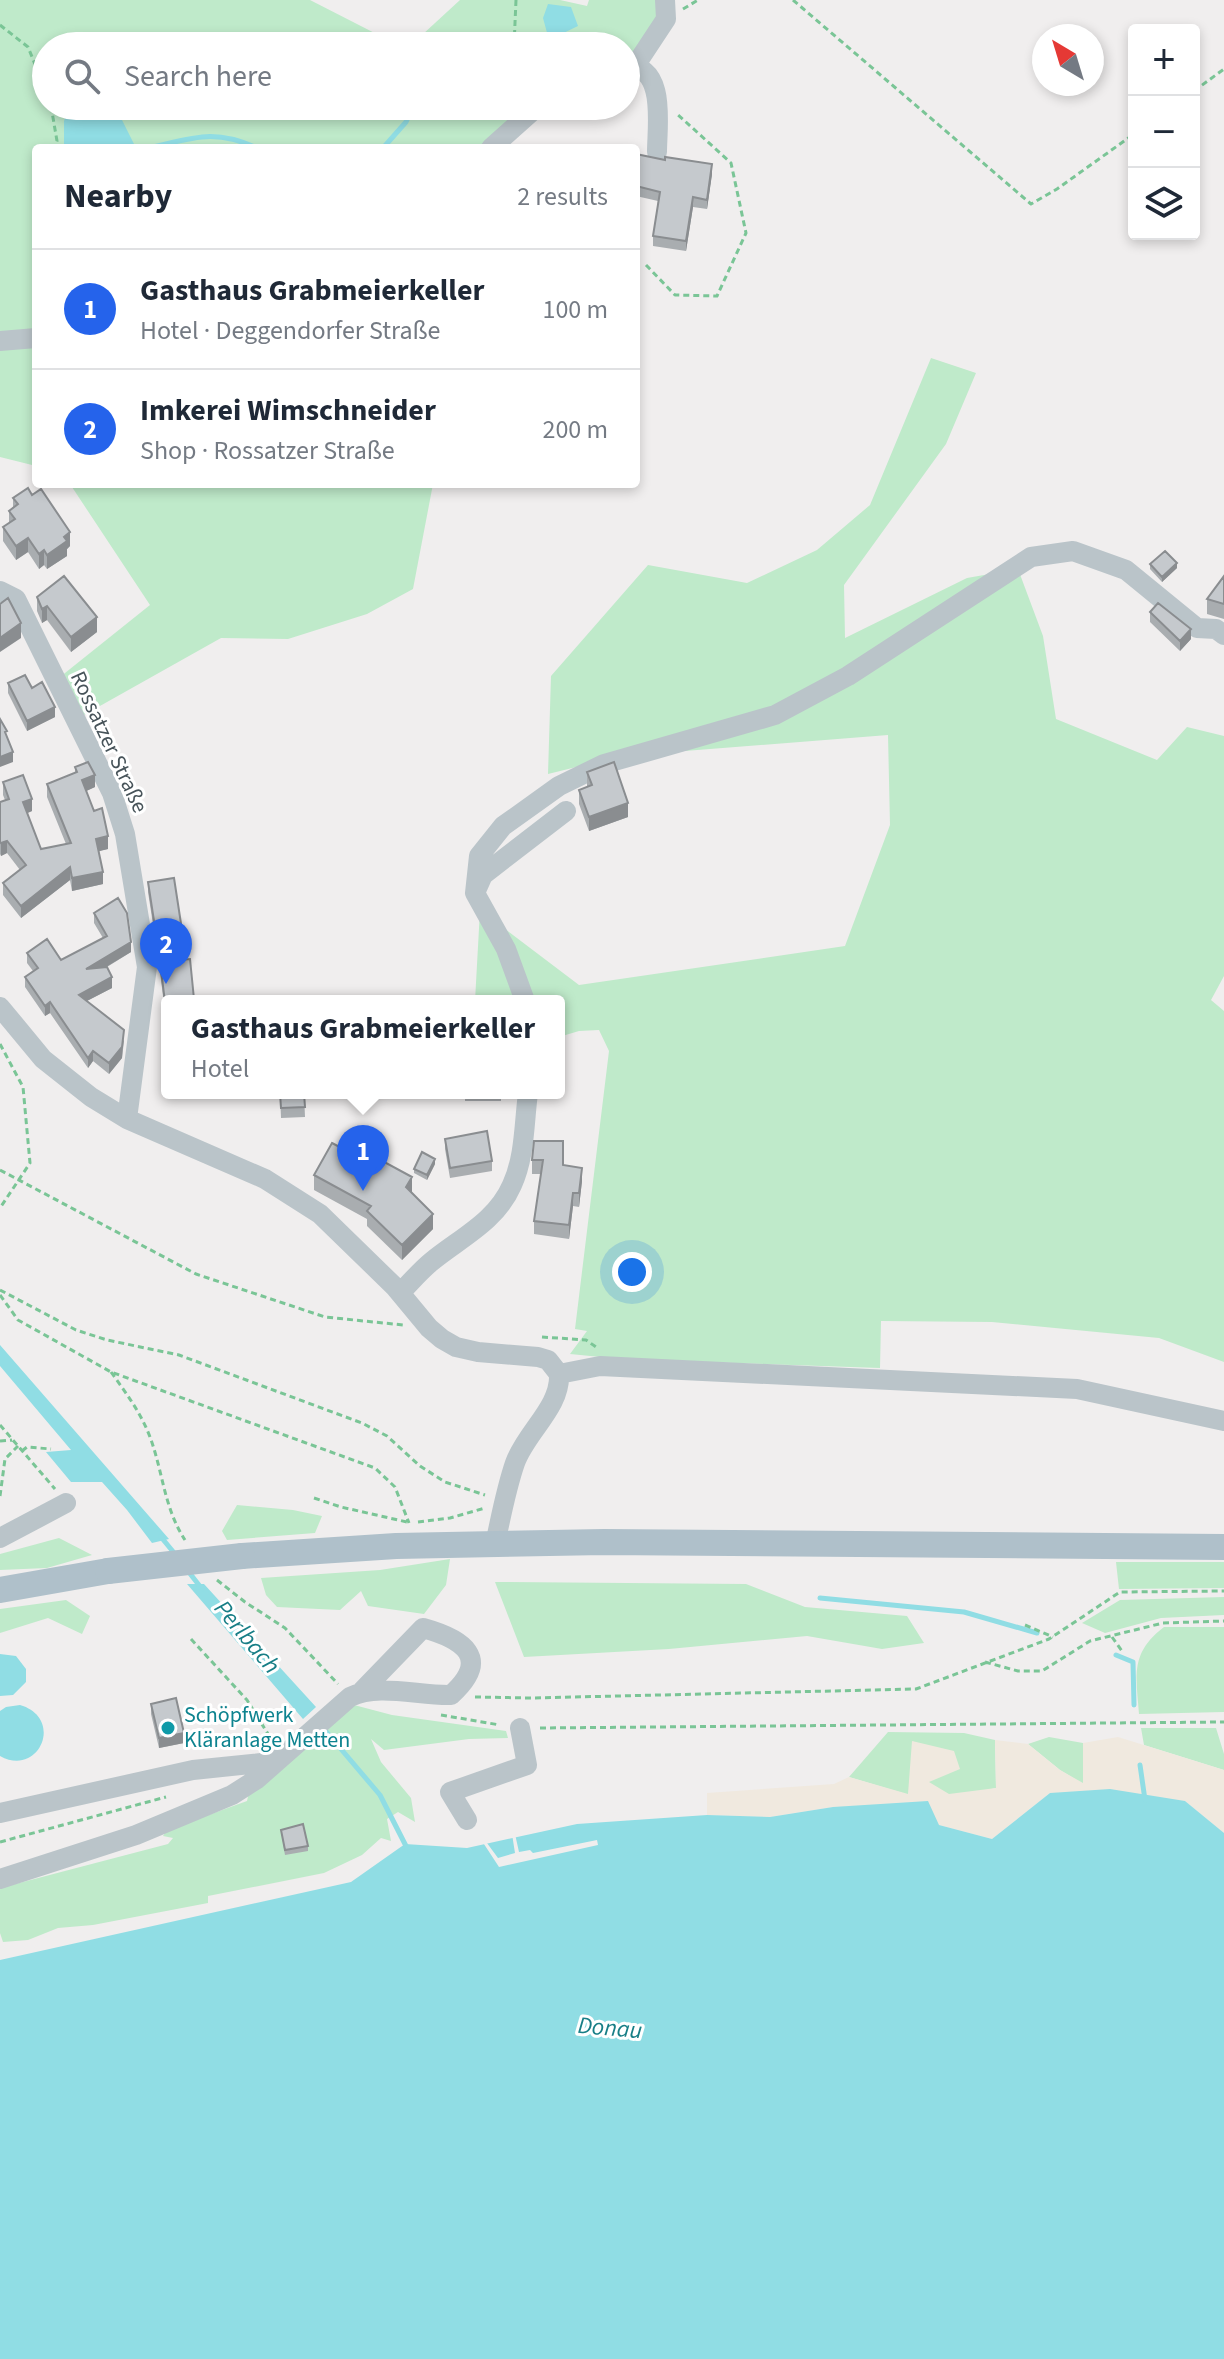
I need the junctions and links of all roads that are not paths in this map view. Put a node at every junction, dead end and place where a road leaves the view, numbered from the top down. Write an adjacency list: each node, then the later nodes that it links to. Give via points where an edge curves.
1 (665, 0): 2 (street, via 666,19)
2 (640, 53)
3 (640, 73): 6 (street, via 652,82 658,97)
4 (522, 120): 5 (street)
5 (495, 144)
6 (657, 152)
7 (32, 338): 8 (street)
8 (0, 341)
9 (0, 591): 16 (street, Rossatzer Straße, via 16,599 112,793 125,834 147,967)
10 (1224, 635): 12 (street, via 1197,628 1126,570 1073,551 1031,557 848,676 775,715 604,764 559,786 503,826 479,856)
11 (566, 811): 12 (street, via 483,875)
12 (475, 893): 13 (street, via 506,949)
13 (523, 995)
14 (0, 1007): 16 (street, via 45,1060)
15 (527, 1099): 17 (street, via 522,1153 512,1186 484,1222 430,1262)
16 (127, 1119): 17 (street, via 265,1179 320,1214)
17 (400, 1293): 18 (street, via 429,1328 456,1347 548,1360)
18 (559, 1374): 19 (street, via 600,1366 1077,1389); 22 (street, via 557,1396 523,1444)
19 (1224, 1421)
20 (66, 1503): 21 (street)
21 (0, 1538)
22 (495, 1544): 23 (main road); 24 (main road, bridge, via 242,1556)
23 (1224, 1547)
24 (0, 1590)
25 (356, 1694): 25 (street, via 383,1690 451,1695 464,1684 469,1658 456,1639 423,1628); 27 (street)
26 (520, 1728): 29 (street, via 527,1765 450,1792)
27 (283, 1758): 28 (street, via 193,1770); 30 (street, via 232,1795 136,1835)
28 (0, 1813)
29 (467, 1820)
30 (0, 1879)

